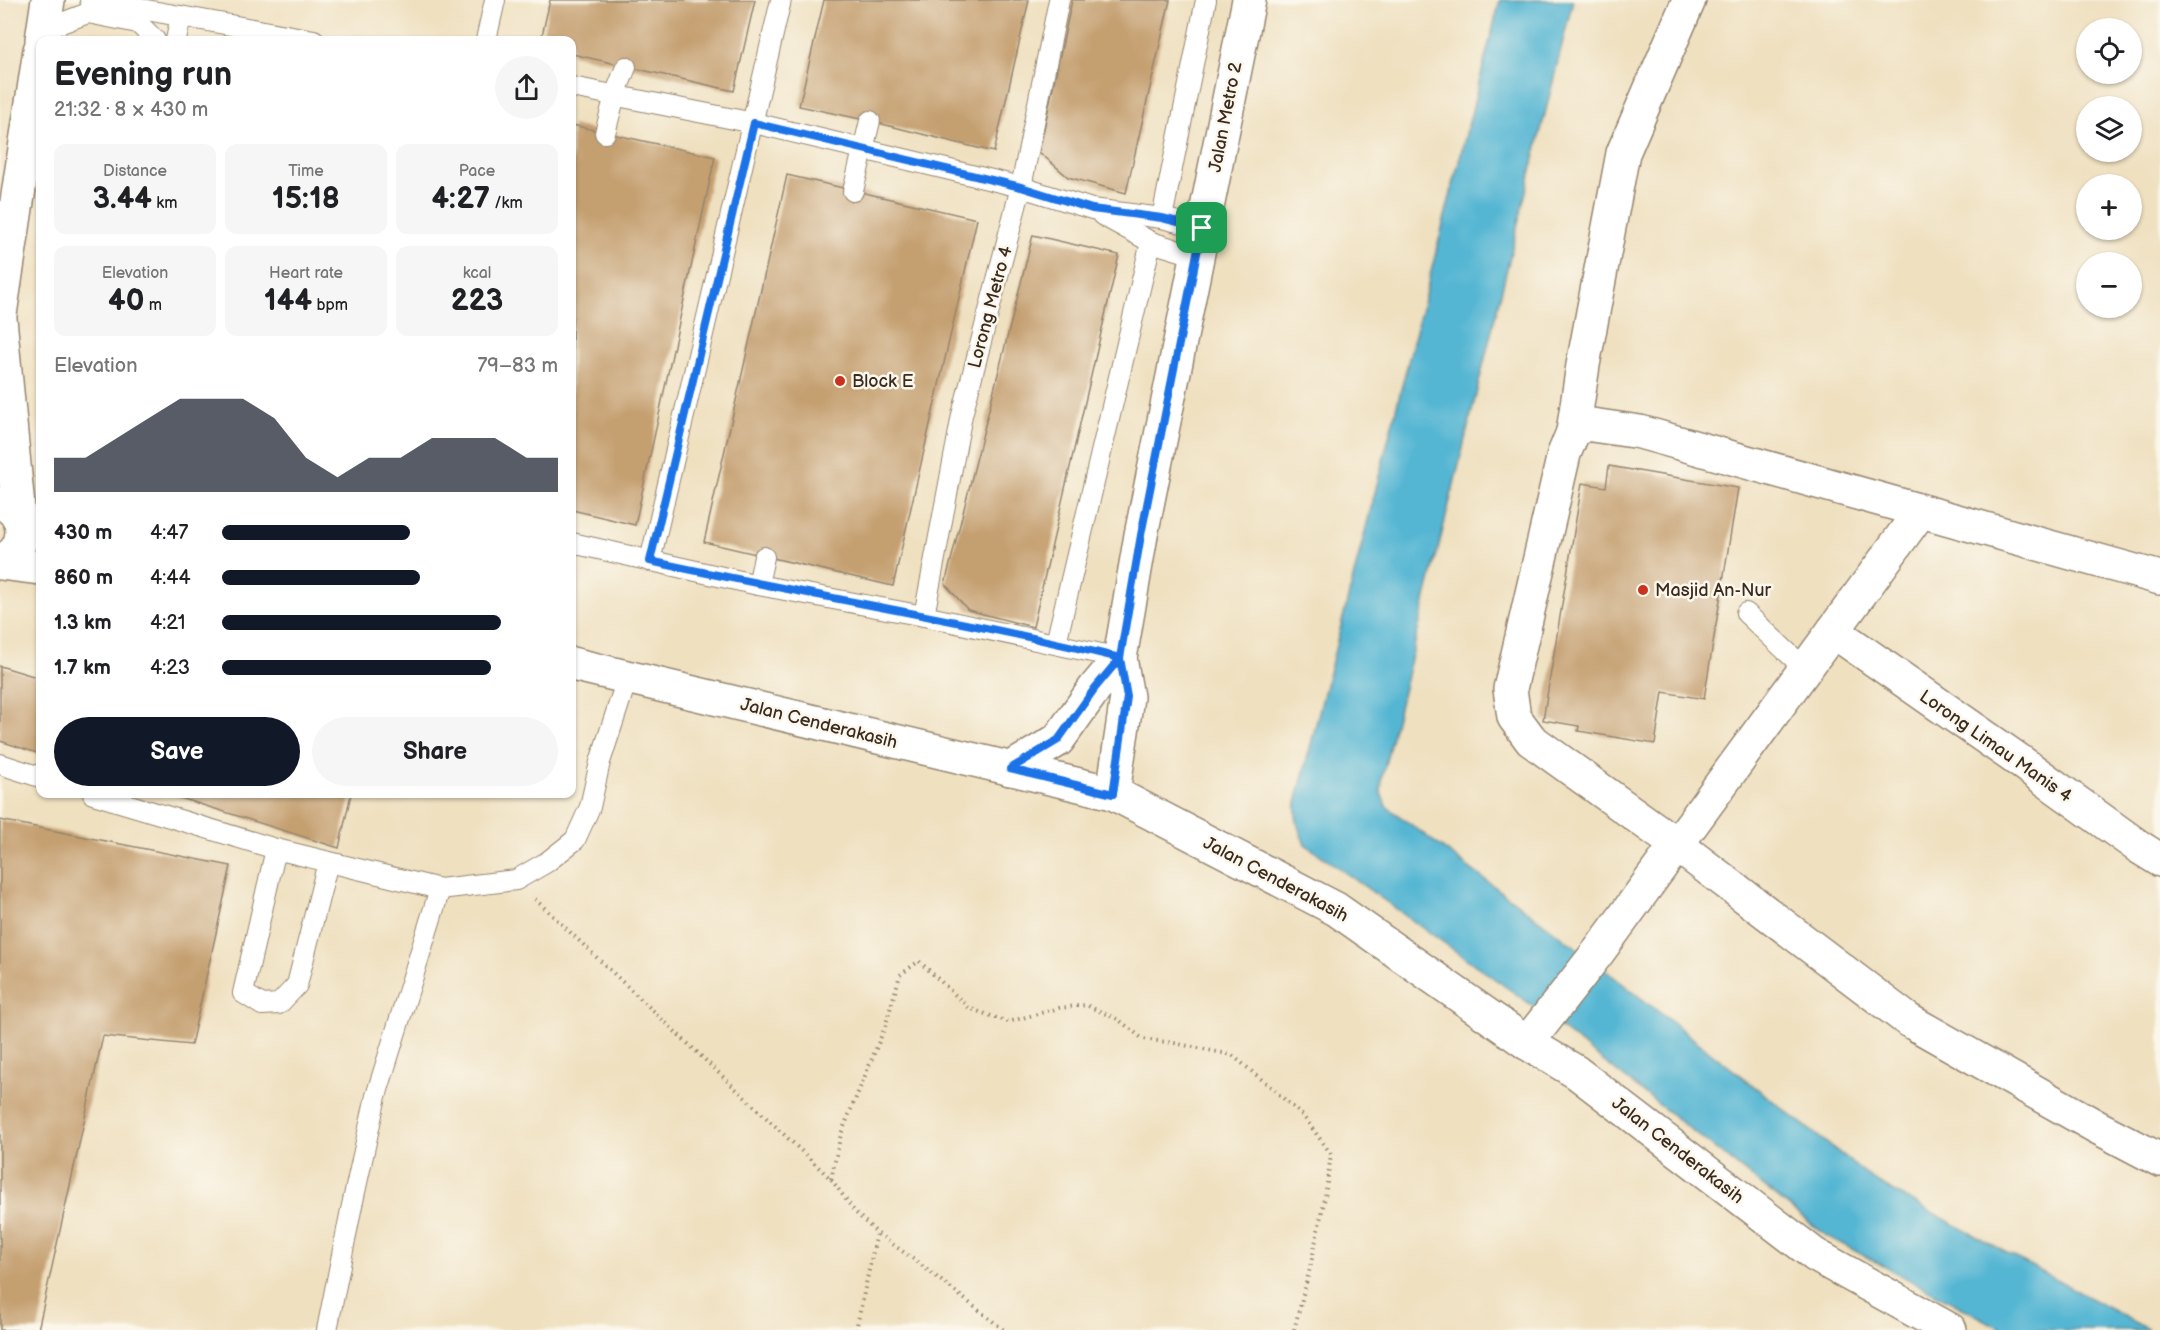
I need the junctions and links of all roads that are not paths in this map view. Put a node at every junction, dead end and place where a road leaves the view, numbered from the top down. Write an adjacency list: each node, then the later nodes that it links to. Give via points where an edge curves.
1 (90, 0): 8 (lane)
2 (495, 0): 14 (lane)
3 (781, 0): 20 (lane)
4 (1059, 0): 24 (lane, Lorong Metro 4)
5 (1206, 0): 27 (lane)
6 (1249, 0): 29 (street, Jalan Metro 2)
7 (1689, 0): 32 (street, via 1623,153)
8 (121, 3): 9 (lane)
9 (181, 16): 12 (lane); 13 (lane)
10 (43, 30): 11 (lane, via 88,13 138,23)
11 (151, 36)
12 (177, 36)
13 (292, 36)
14 (487, 36)
15 (626, 66): 17 (lane)
16 (576, 88): 17 (lane)
17 (615, 95): 20 (lane); 21 (lane)
18 (36, 120): 23 (street)
19 (870, 121): 22 (lane)
20 (754, 123): 22 (lane); 37 (lane)
21 (605, 132)
22 (863, 149): 24 (lane); 25 (lane)
23 (32, 172): 30 (street)
24 (1021, 187): 26 (lane); 43 (lane, Lorong Metro 4, via 962,415)
25 (853, 190)
26 (1092, 209): 27 (lane); 28 (lane)
27 (1162, 218): 29 (lane)
28 (1151, 242): 29 (lane); 45 (lane)
29 (1199, 242): 46 (street, Jalan Metro 2)
30 (0, 314)
31 (0, 319): 34 (street)
32 (1573, 432): 33 (street, via 1585,424 1640,432); 55 (street, via 1564,454 1509,689 1514,717 1531,740)
33 (1920, 512): 40 (street); 44 (street)
34 (20, 519): 38 (street, via 21,542 12,556)
35 (576, 544): 37 (lane)
36 (764, 557): 41 (lane)
37 (650, 561): 41 (lane)
38 (0, 562): 39 (street)
39 (36, 567)
40 (2160, 578)
41 (758, 585): 43 (lane)
42 (1746, 613): 48 (lane)
43 (924, 616): 45 (lane)
44 (1833, 631): 48 (street); 57 (street, Lorong Limau Manis 4)
45 (1056, 643): 46 (lane)
46 (1120, 658): 51 (street, via 1058,740); 53 (street, Jalan Metro 2, via 1127,697)
47 (576, 665): 49 (street, Jalan Cenderakasih)
48 (1805, 669): 55 (street)
49 (628, 676): 51 (street, Jalan Cenderakasih); 59 (lane, via 590,807 575,840 516,880)
50 (0, 764): 52 (lane)
51 (1010, 769): 53 (street, Jalan Cenderakasih)
52 (36, 776)
53 (1113, 794): 60 (street, Jalan Cenderakasih, via 1336,909)
54 (106, 798): 56 (lane)
55 (1677, 845): 60 (street); 61 (street, via 1908,1020)
56 (276, 849): 58 (lane); 58 (lane, via 243,993 262,1005 279,1004 297,985)
57 (2160, 860)
58 (328, 862): 59 (lane)
59 (440, 889): 62 (lane, via 376,1096)
60 (1535, 1034): 63 (street, Jalan Cenderakasih, via 1576,1072 1815,1255)
61 (2160, 1160)
62 (327, 1330)
63 (1950, 1330)

